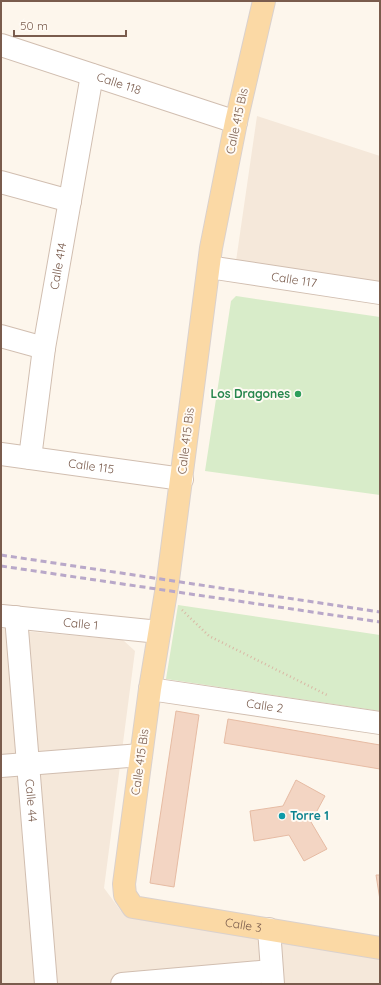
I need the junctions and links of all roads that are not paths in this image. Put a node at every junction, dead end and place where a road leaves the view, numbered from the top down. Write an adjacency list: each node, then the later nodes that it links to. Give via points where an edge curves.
1 (264, 1): 4 (main road, Calle 415 Bis)
2 (1, 45): 3 (street, Calle 118)
3 (92, 75): 4 (street, Calle 118); 6 (street, Calle 414)
4 (236, 122): 7 (main road, Calle 415 Bis)
5 (1, 182): 6 (street)
6 (70, 201): 10 (street, Calle 414)
7 (209, 267): 8 (street, Calle 117); 13 (main road, Calle 415 Bis)
8 (380, 292)
9 (1, 336): 10 (street)
10 (44, 348): 12 (street, Calle 414)
11 (1, 454): 12 (street, Calle 115)
12 (30, 458): 13 (street, Calle 115)
13 (182, 479): 15 (main road, Calle 415 Bis)
14 (8, 617): 15 (street, Calle 1); 19 (street, Calle 44)
15 (159, 632): 16 (main road, Calle 415 Bis)
16 (150, 689): 17 (street, Calle 2); 18 (main road, Calle 415 Bis)
17 (380, 723)
18 (141, 755): 19 (street); 21 (main road, Calle 415 Bis)
19 (27, 764): 20 (street); 25 (street, Calle 44)
20 (1, 766)
21 (124, 884): 22 (main road, Calle 3, via 125,895 133,907)
22 (269, 929): 23 (main road, Calle 3); 24 (street)
23 (380, 948)
24 (272, 978): 26 (street)
25 (46, 984)
26 (122, 984)

